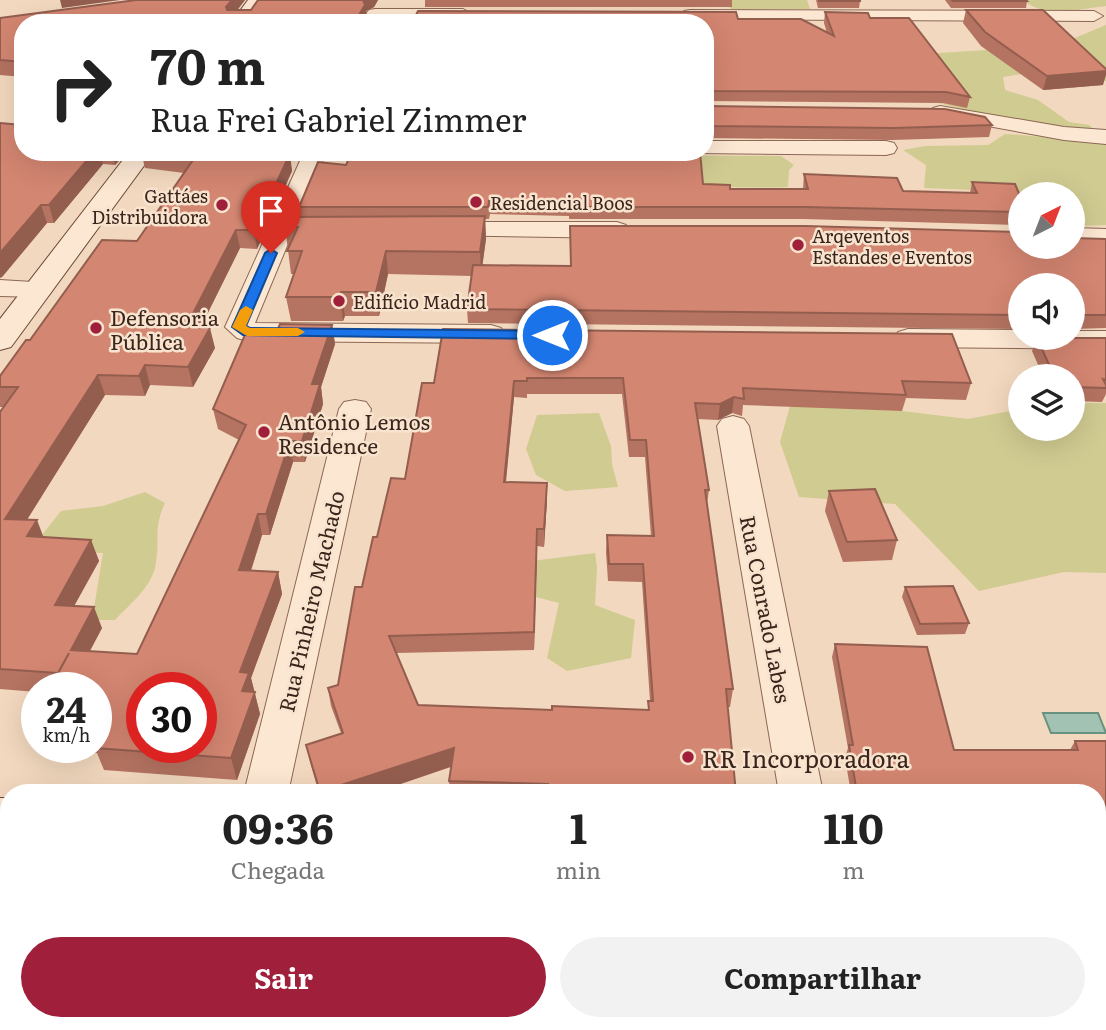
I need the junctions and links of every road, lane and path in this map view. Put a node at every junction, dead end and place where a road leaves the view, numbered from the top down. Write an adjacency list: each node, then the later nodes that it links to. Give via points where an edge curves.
1 (376, 12): 2 (street)
2 (486, 14)
3 (714, 15): 4 (street)
4 (1094, 16)
5 (924, 111): 6 (street)
6 (1106, 137)
7 (714, 148): 8 (street)
8 (886, 148)
9 (135, 161): 18 (main road)
10 (311, 161): 11 (street)
11 (281, 230): 12 (street); 19 (street, via 239,327 247,332)
12 (308, 230)
13 (416, 230): 14 (street)
14 (636, 230)
15 (1085, 236): 16 (street)
16 (1106, 237)
17 (0, 288): 18 (street)
18 (39, 289): 21 (main road)
19 (524, 334)
20 (884, 338): 22 (street)
21 (0, 340)
22 (1106, 340)
23 (355, 409): 25 (street, Rua Pinheiro Machado)
24 (733, 426): 26 (street, Rua Conrado Labes)
25 (268, 784)
26 (799, 784)

